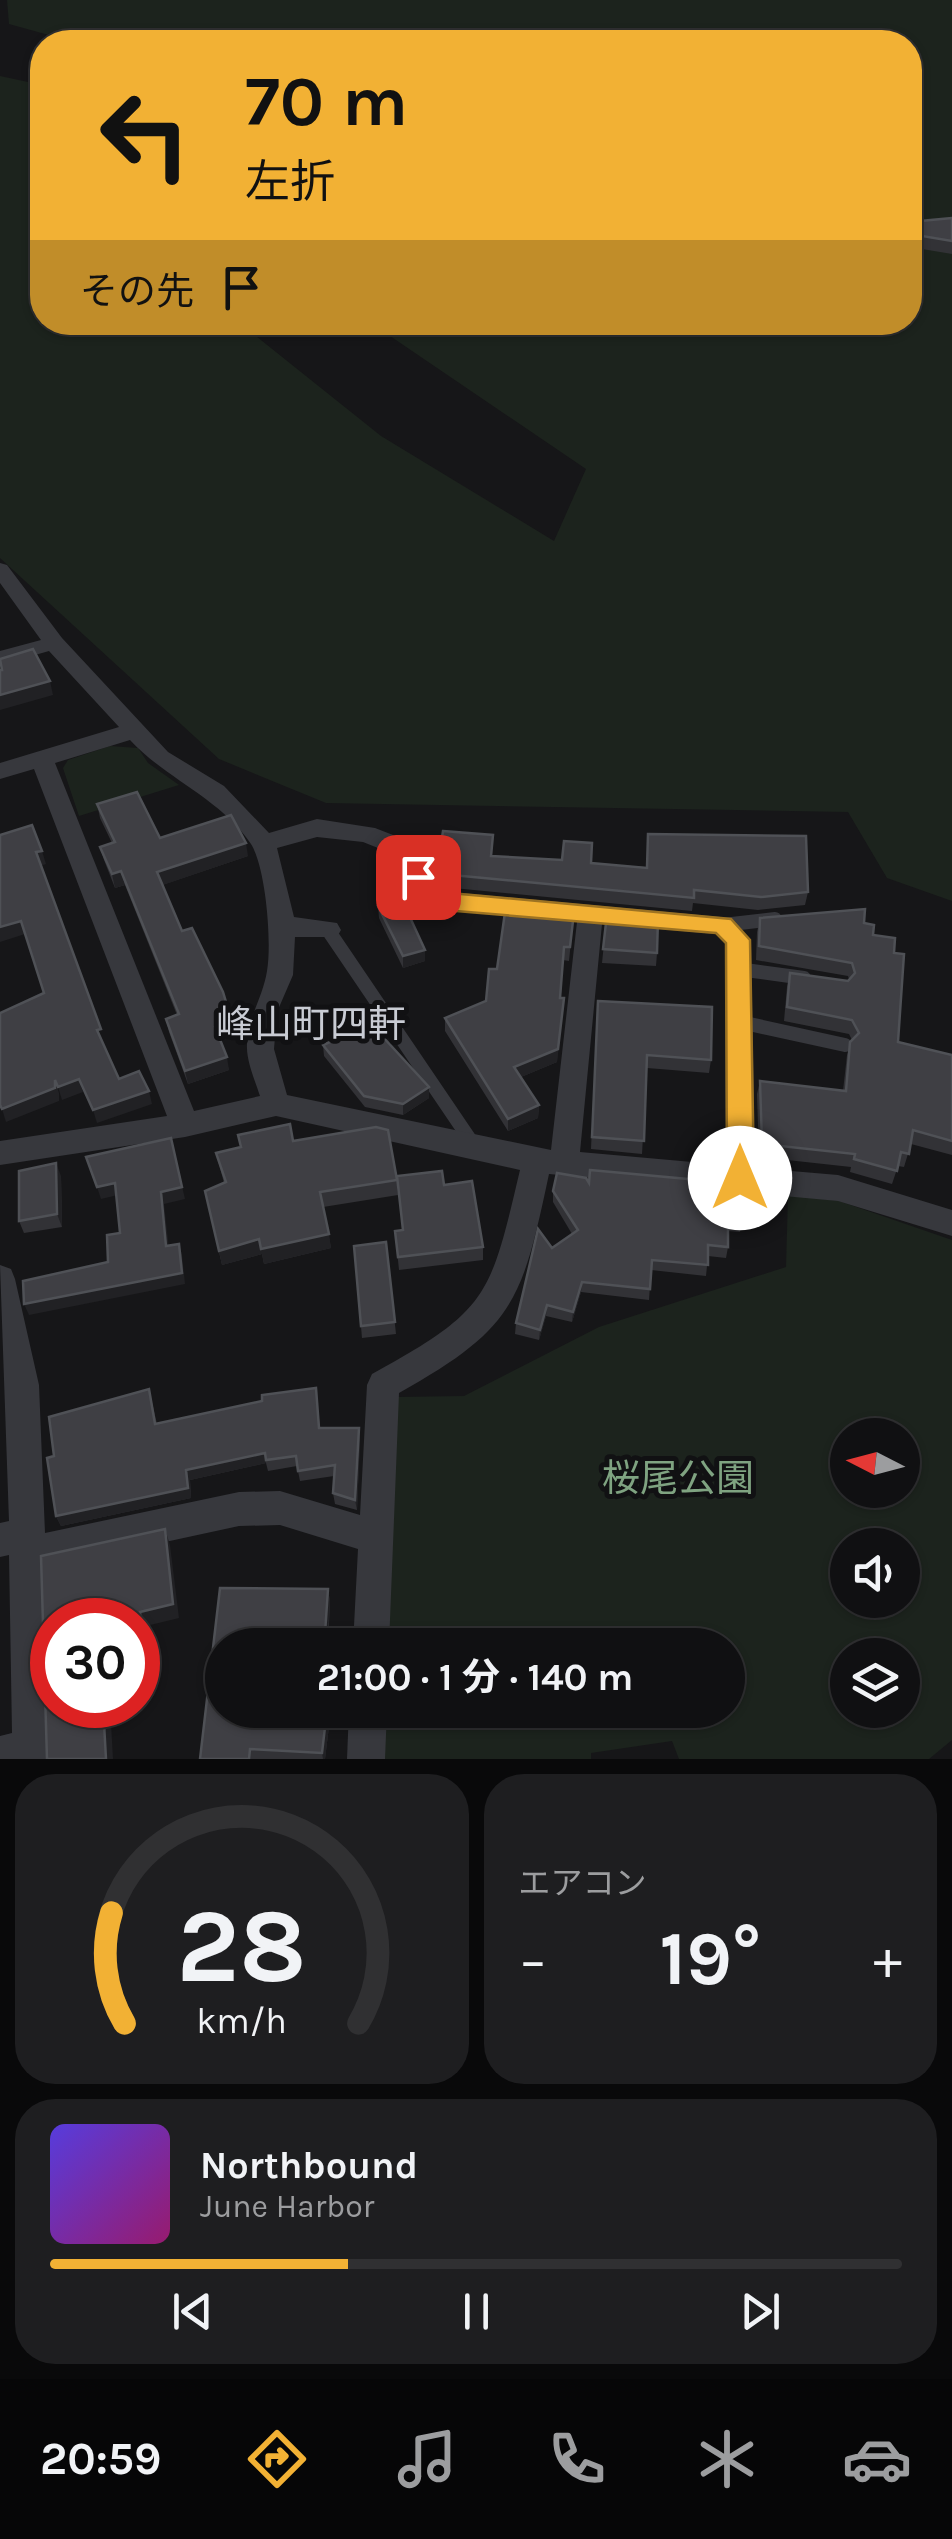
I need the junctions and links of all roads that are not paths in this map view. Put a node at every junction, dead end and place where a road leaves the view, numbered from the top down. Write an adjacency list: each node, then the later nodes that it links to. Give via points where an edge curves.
1 (0, 568): 2 (street)
2 (54, 643): 3 (street); 4 (street)
3 (0, 658)
4 (136, 730): 5 (street); 7 (street, via 160,758 216,792)
5 (42, 759): 6 (street); 18 (street)
6 (0, 770)
7 (264, 843): 8 (street, via 317,828 366,834 402,848 418,877 444,902); 11 (street)
8 (590, 916): 10 (street); 21 (street)
9 (793, 917): 10 (lane)
10 (722, 925): 13 (street, via 738,940)
11 (283, 926): 12 (street); 17 (street, via 280,975 264,1012 260,1050)
12 (328, 930): 19 (lane)
13 (738, 969): 14 (lane); 15 (street)
14 (824, 981)
15 (739, 1022): 16 (lane); 22 (street)
16 (845, 1045)
17 (276, 1104): 18 (street); 19 (street)
18 (185, 1125): 20 (street)
19 (474, 1144): 21 (street)
20 (0, 1154)
21 (550, 1161): 22 (street); 26 (street, via 499,1297 452,1346 383,1385)
22 (740, 1178): 23 (street, via 838,1188)
23 (952, 1224)
24 (0, 1280): 25 (street)
25 (12, 1388): 27 (street)
26 (376, 1538): 27 (street, via 280,1508 239,1508); 28 (street)
27 (19, 1543): 30 (street)
28 (373, 1628)
29 (367, 1728): 31 (street)
30 (21, 1754)
31 (366, 1759)

